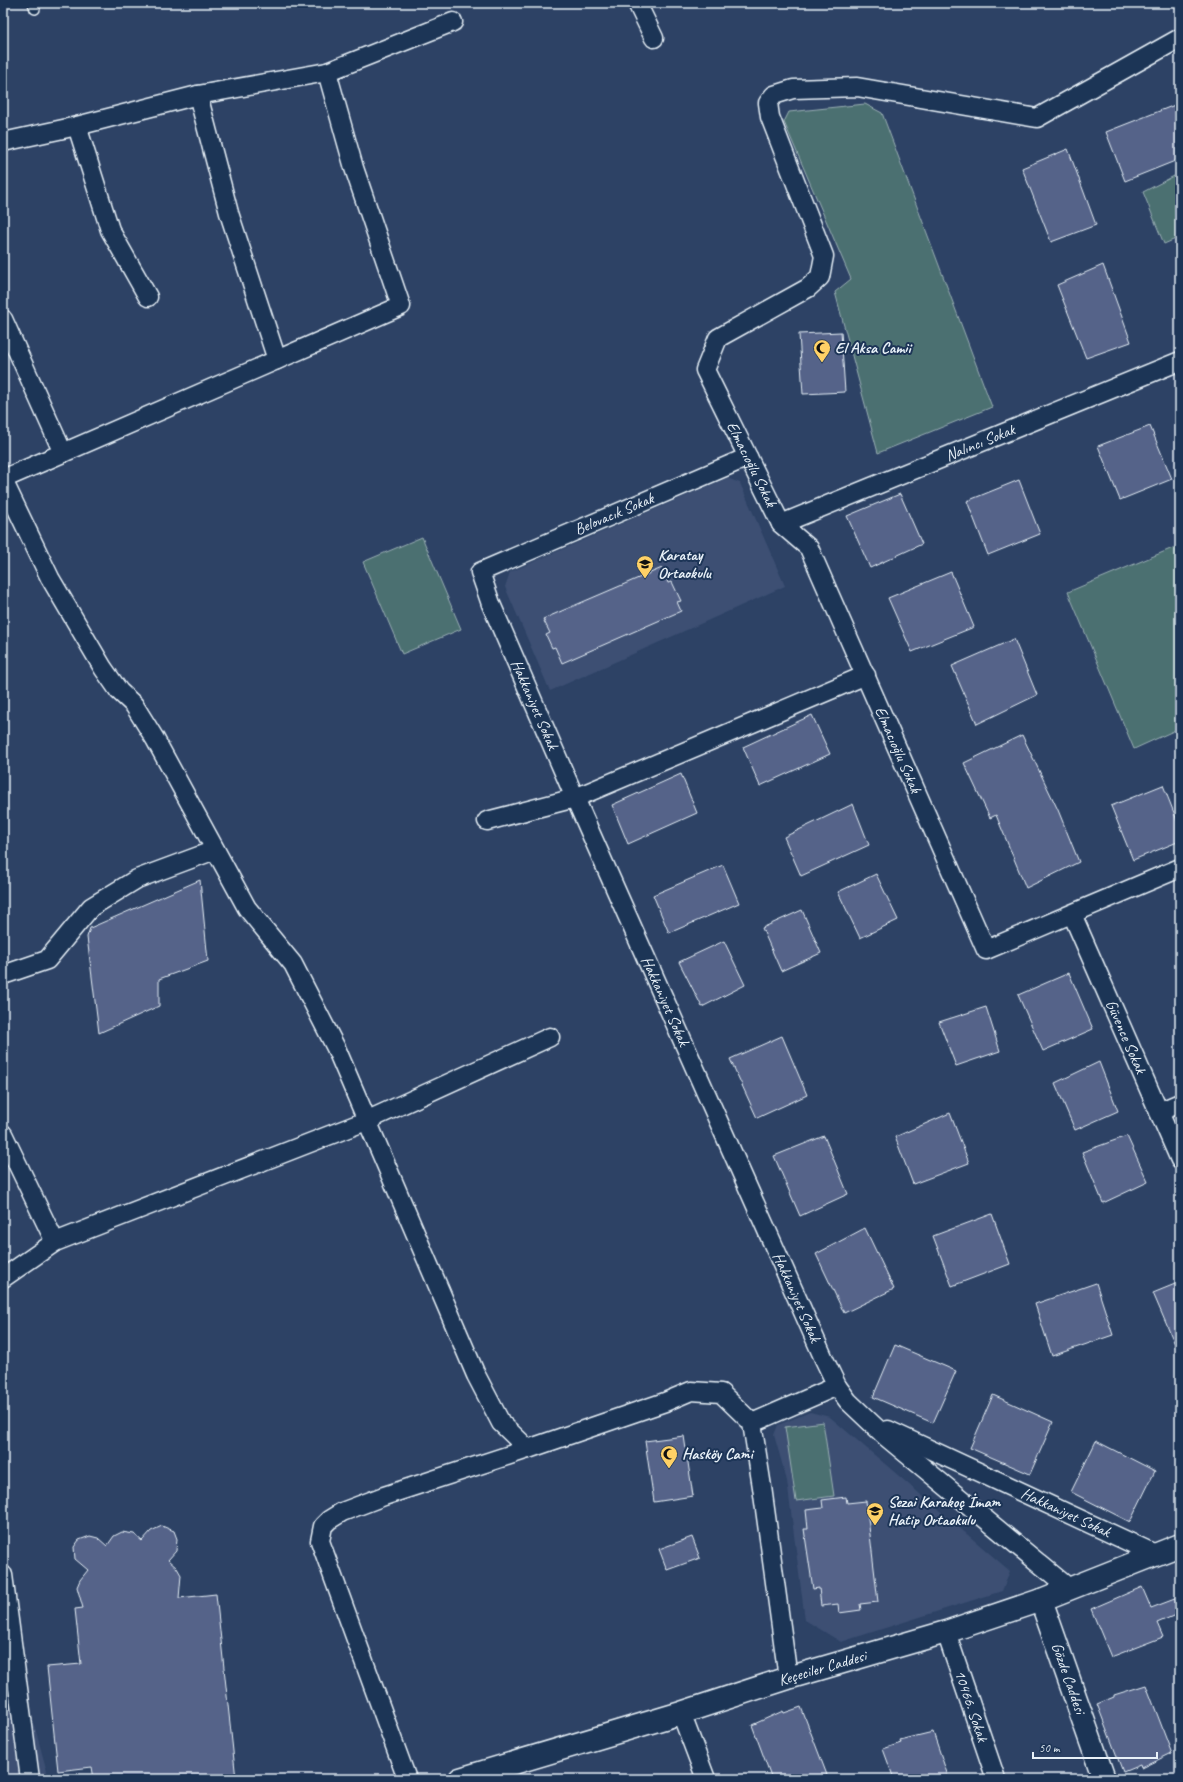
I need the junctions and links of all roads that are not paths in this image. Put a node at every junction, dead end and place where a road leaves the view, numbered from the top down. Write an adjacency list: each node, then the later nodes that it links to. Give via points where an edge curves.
1 (637, 3): 3 (street)
2 (453, 22): 5 (street)
3 (654, 38)
4 (1180, 38): 14 (street, Elmacıoğlu Sokak, via 1037,118 857,87 793,89 774,95 768,103 770,117 824,256 820,277 808,288 718,338 705,370)
5 (327, 72): 6 (street); 11 (street, via 354,168 401,306)
6 (198, 95): 7 (street); 11 (street, via 229,214)
7 (77, 126): 8 (street); 9 (street, via 110,230)
8 (3, 142)
9 (148, 297)
10 (3, 319): 13 (street)
11 (277, 360): 13 (street)
12 (1180, 361): 16 (street, Nalıncı Sokak)
13 (62, 453): 15 (street)
14 (748, 457): 16 (street, Elmacıoğlu Sokak); 17 (street, Belovacık Sokak)
15 (3, 480): 21 (street, via 50,578 103,668 119,691 134,705)
16 (780, 524): 18 (street, Elmacıoğlu Sokak, via 809,548)
17 (480, 572): 19 (street, Hakkaniyet Sokak, via 491,604)
18 (866, 675): 19 (street); 23 (street, Elmacıoğlu Sokak, via 986,950)
19 (575, 798): 20 (street); 33 (street, Hakkaniyet Sokak)
20 (487, 821)
21 (215, 850): 24 (street, via 137,879 90,908 47,960); 28 (street, via 248,908 293,964 336,1048)
22 (1180, 868): 23 (street, Elmacıoğlu Sokak)
23 (1072, 914): 27 (street, Güvence Sokak)
24 (3, 974)
25 (550, 1037): 28 (street)
26 (1180, 1103): 27 (street)
27 (1159, 1112): 30 (street, Güvence Sokak)
28 (366, 1121): 31 (street); 36 (street, via 476,1375 501,1423)
29 (3, 1134): 31 (street)
30 (1180, 1160)
31 (55, 1242): 32 (street)
32 (3, 1278)
33 (837, 1386): 34 (street, Hakkaniyet Sokak); 35 (street)
34 (867, 1419): 38 (street, Hakkaniyet Sokak); 40 (street, Hakkaniyet Sokak)
35 (752, 1423): 36 (street, via 721,1393 691,1391); 43 (street)
36 (528, 1449): 46 (street, via 342,1512 323,1526 320,1541)
37 (1180, 1545): 38 (street, Keçeciler Caddesi)
38 (1156, 1554): 40 (street, Keçeciler Caddesi)
39 (3, 1575): 45 (street)
40 (1069, 1588): 41 (street, Keçeciler Caddesi)
41 (1041, 1600): 42 (street, Keçeciler Caddesi); 50 (street, Gözde Caddesi)
42 (946, 1632): 43 (street, Keçeciler Caddesi); 49 (street, 10466. Sokak)
43 (788, 1678): 44 (street, Keçeciler Caddesi)
44 (681, 1713): 47 (street, Keçeciler Caddesi); 48 (street)
45 (30, 1779)
46 (406, 1779)
47 (460, 1779)
48 (706, 1779)
49 (996, 1779)
50 (1104, 1779)

